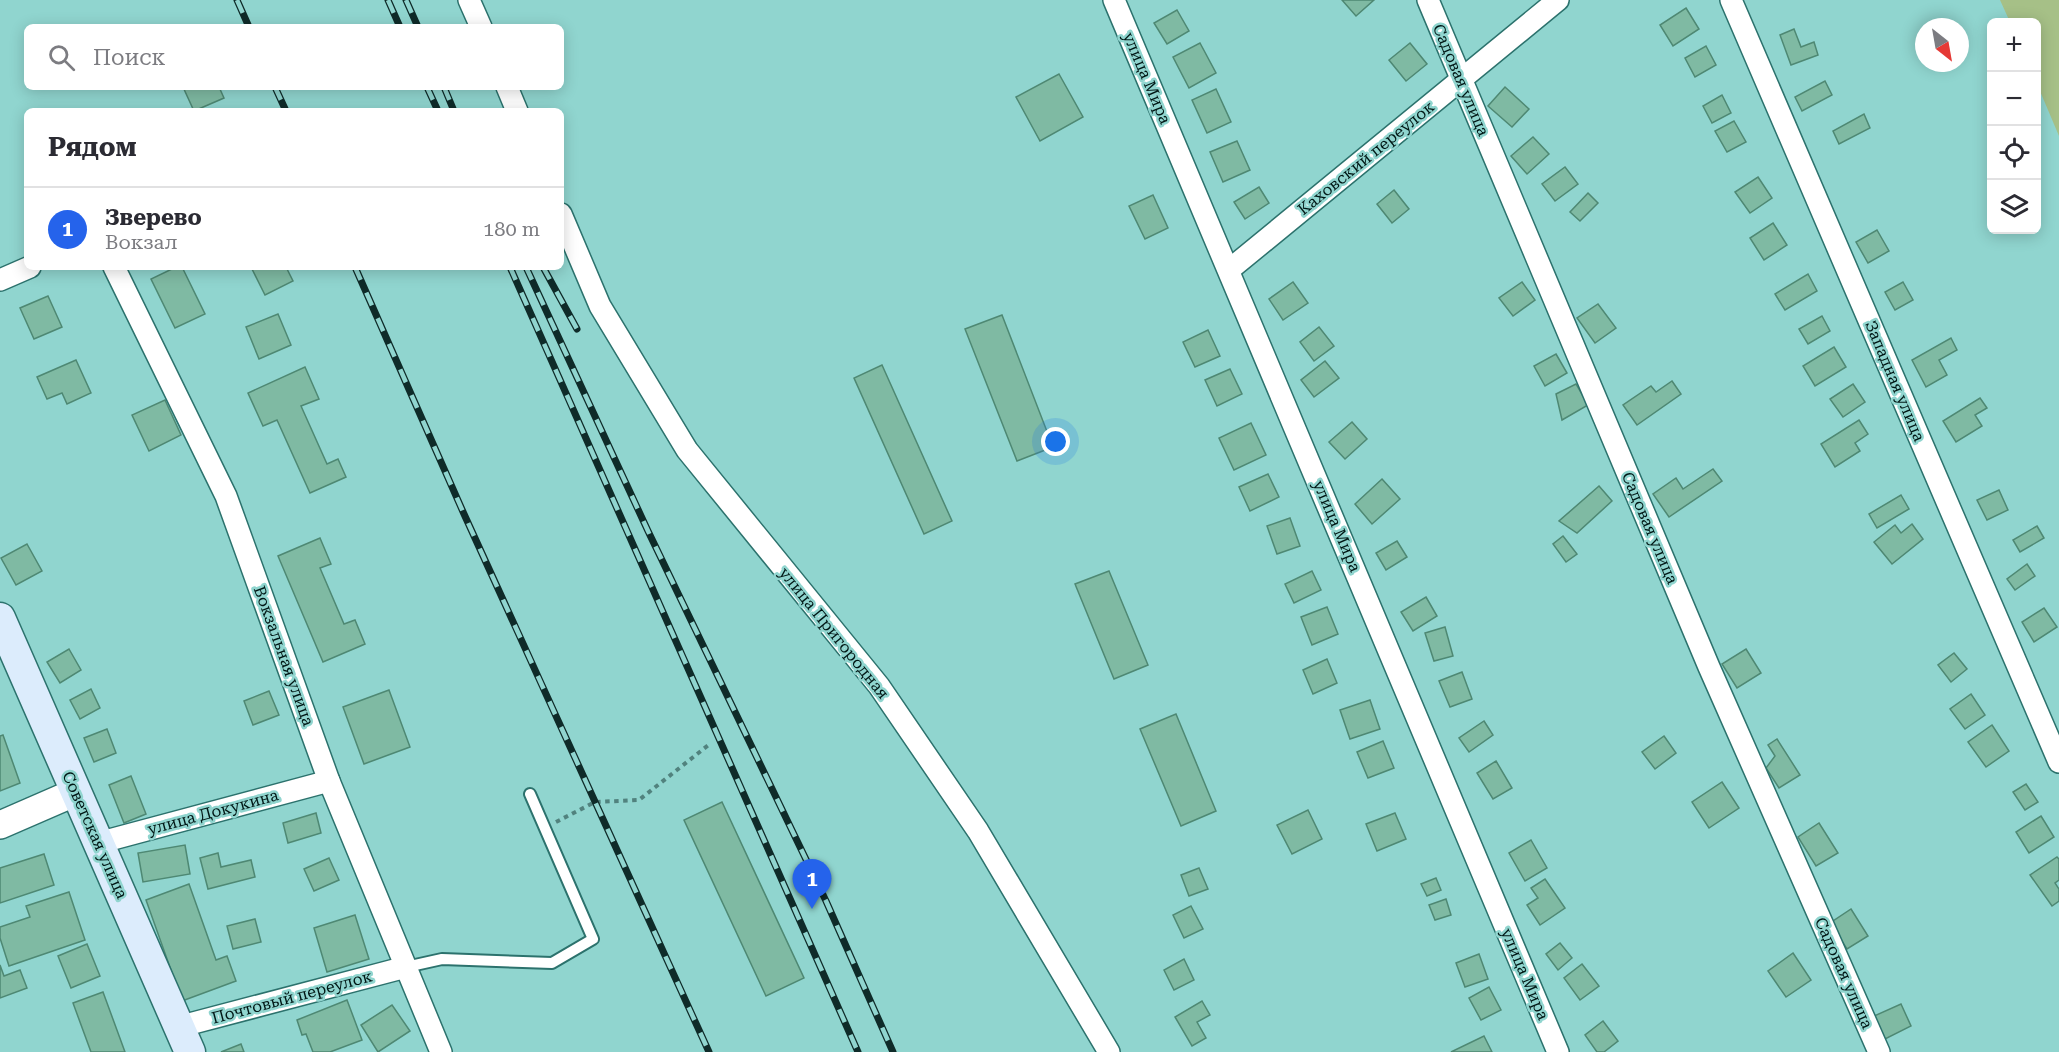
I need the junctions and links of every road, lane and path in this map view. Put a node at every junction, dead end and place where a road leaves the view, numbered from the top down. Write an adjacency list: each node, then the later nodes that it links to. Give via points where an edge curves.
1 (470, 0): 6 (street)
2 (1114, 0): 13 (street, улица Мира)
3 (1428, 0): 7 (street, Садовая улица)
4 (1558, 0): 7 (street, Каховский переулок)
5 (1731, 0): 17 (street, Западная улица)
6 (480, 24)
7 (1461, 80): 13 (street, Каховский переулок); 29 (street, Садовая улица, via 1709,668)
8 (508, 90): 9 (street)
9 (516, 108)
10 (564, 221): 27 (street, улица Пригородная, via 600,306 687,450 879,686 978,831)
11 (24, 270): 14 (street)
12 (115, 270): 18 (street, Вокзальная улица, via 226,496)
13 (1229, 270): 28 (street, улица Мира)
14 (0, 280)
15 (0, 618): 19 (main road, Советская улица)
16 (711, 743): 22 (path, via 639,800 595,802)
17 (2059, 762)
18 (329, 781): 23 (street, улица Докукина); 24 (street, Вокзальная улица)
19 (76, 792): 21 (street); 23 (main road, Советская улица)
20 (530, 794): 22 (lane)
21 (0, 825)
22 (545, 828): 24 (lane, via 593,939 552,963 442,959)
23 (98, 843): 25 (main road, Советская улица)
24 (406, 967): 25 (street, Почтовый переулок); 26 (street, Вокзальная улица)
25 (184, 1039)
26 (441, 1052)
27 (1109, 1052)
28 (1558, 1052)
29 (1879, 1052)

